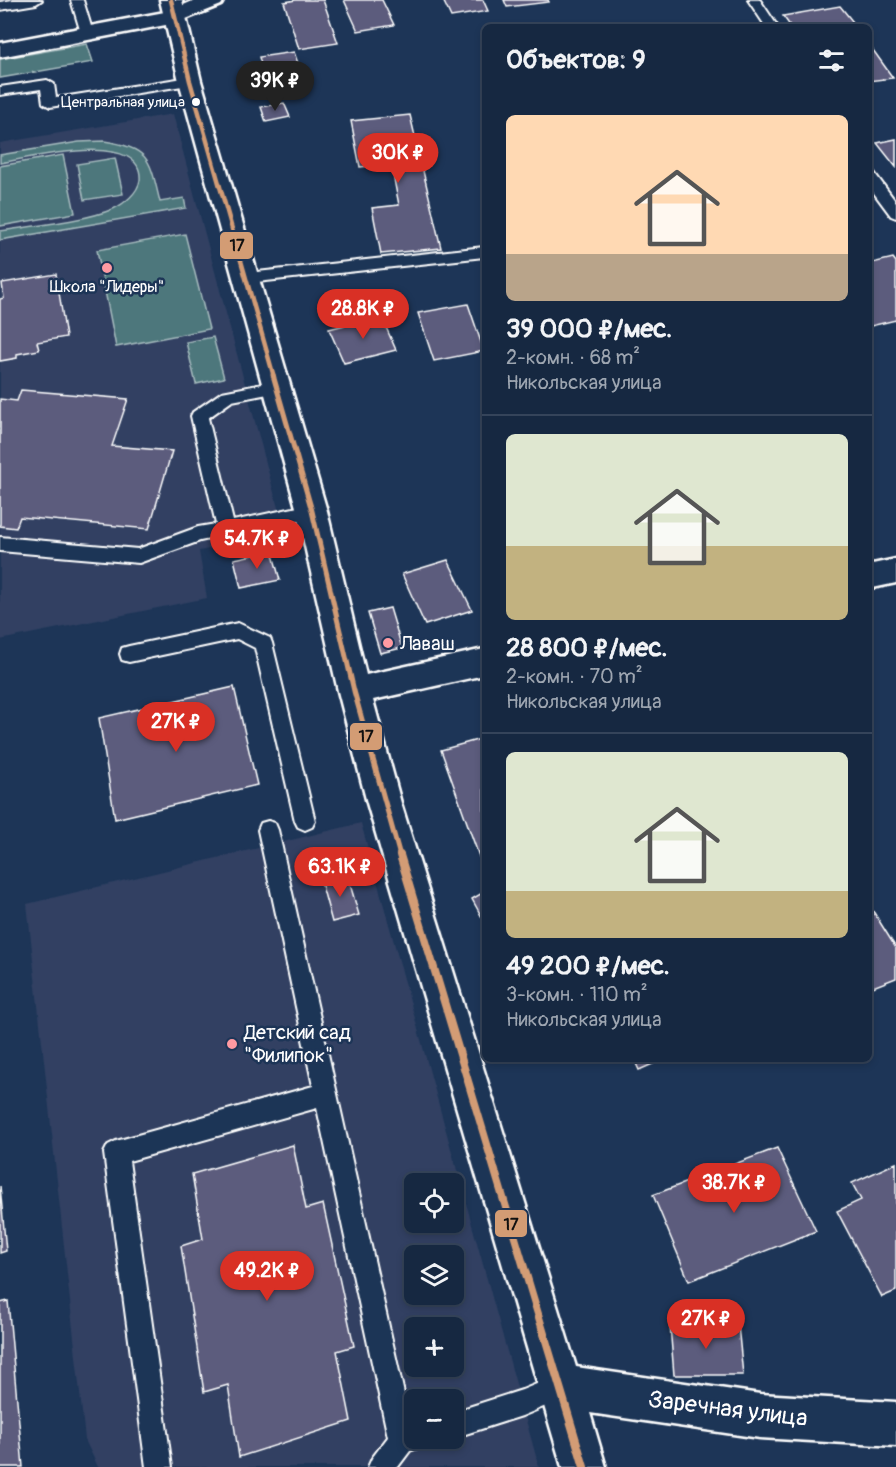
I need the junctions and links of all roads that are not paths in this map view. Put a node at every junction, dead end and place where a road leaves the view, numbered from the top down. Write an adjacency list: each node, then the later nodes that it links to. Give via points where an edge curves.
1 (36, 0): 5 (lane)
2 (77, 0): 8 (lane)
3 (213, 0): 6 (street)
4 (754, 0): 7 (lane)
5 (0, 6)
6 (174, 8): 8 (street); 10 (street)
7 (769, 24)
8 (87, 33): 9 (street)
9 (0, 50)
10 (190, 81): 11 (lane, via 50,103 47,84); 16 (street)
11 (0, 92)
12 (896, 182): 13 (lane)
13 (873, 188): 14 (lane)
14 (896, 213)
15 (482, 252): 16 (lane)
16 (248, 278): 17 (street)
17 (278, 387): 18 (street); 19 (lane, via 228,396 199,416)
18 (312, 511): 19 (lane); 25 (street)
19 (226, 528): 20 (lane, via 139,556)
20 (0, 544)
21 (896, 571): 22 (street)
22 (872, 576)
23 (129, 654): 26 (lane, via 238,631 263,643)
24 (482, 662): 25 (street)
25 (354, 691): 29 (street, via 384,803)
26 (305, 821)
27 (268, 830): 28 (lane)
28 (326, 1094): 31 (lane); 34 (lane, via 116,1153)
29 (561, 1387): 30 (lane); 32 (street, Заречная улица, via 760,1416); 36 (street)
30 (464, 1421)
31 (404, 1422)
32 (896, 1424)
33 (404, 1443): 35 (lane)
34 (159, 1467)
35 (381, 1467)
36 (584, 1467)

